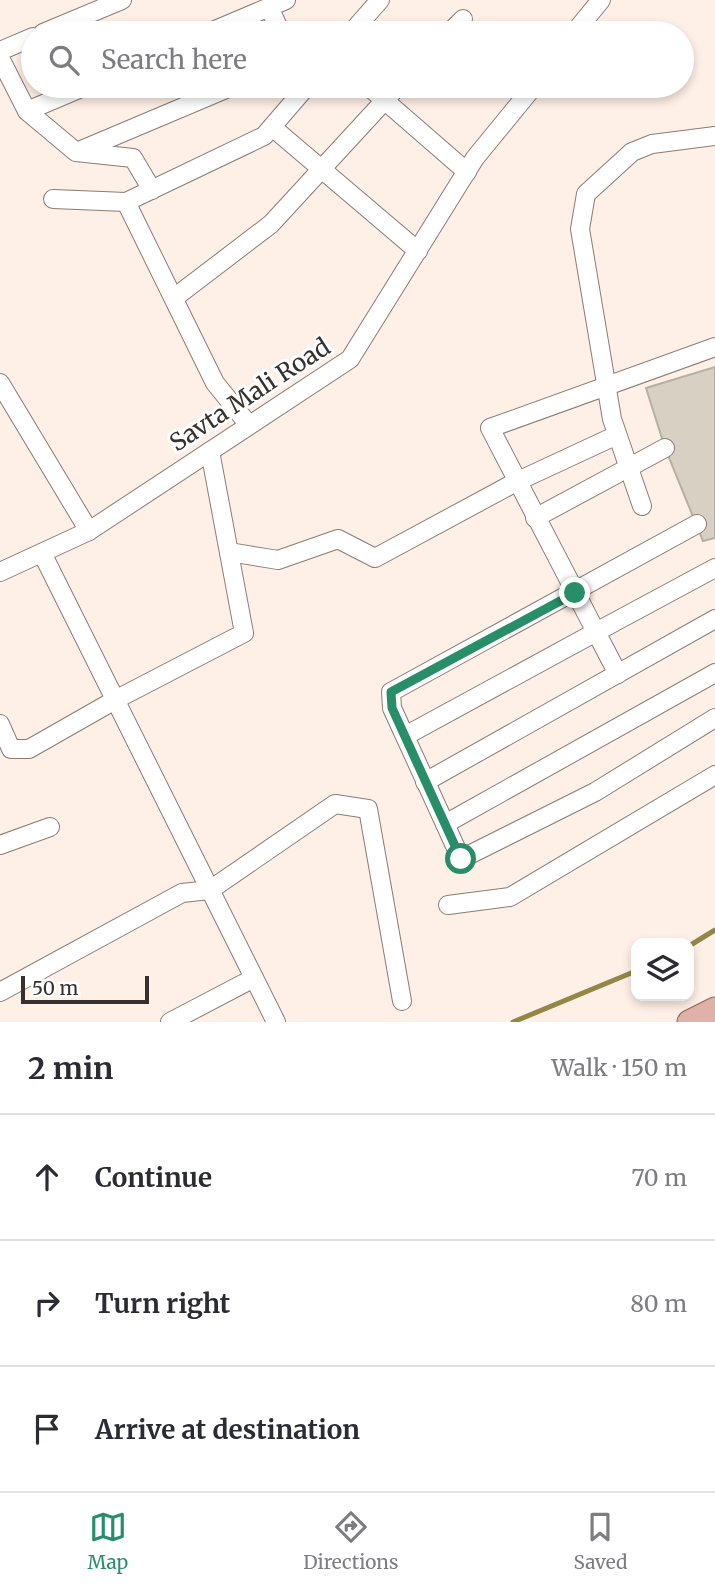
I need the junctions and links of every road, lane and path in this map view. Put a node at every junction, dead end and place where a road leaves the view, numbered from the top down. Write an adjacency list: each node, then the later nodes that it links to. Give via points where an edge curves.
1 (122, 0): 5 (street)
2 (380, 0): 7 (street)
3 (601, 0): 8 (street)
4 (277, 4): 6 (street)
5 (72, 21)
6 (237, 21)
7 (362, 21)
8 (584, 21)
9 (21, 42): 10 (street)
10 (0, 51)
11 (0, 58): 18 (street)
12 (58, 98): 18 (street)
13 (204, 98): 21 (street)
14 (297, 98): 19 (street)
15 (382, 98): 17 (street)
16 (525, 98): 23 (street, Savta Mali Road)
17 (384, 100): 22 (street); 23 (street)
18 (27, 111): 21 (street)
19 (272, 127): 22 (street); 24 (street, via 264,136)
20 (715, 136): 31 (street, via 652,144 632,152 586,194 580,229)
21 (76, 152): 24 (street, via 133,158)
22 (321, 169): 27 (street); 28 (street, via 271,224)
23 (467, 172): 27 (street, Savta Mali Road)
24 (152, 190): 26 (street)
25 (53, 200): 26 (street)
26 (126, 202): 28 (street)
27 (418, 251): 32 (street, Savta Mali Road, via 350,359)
28 (174, 298): 32 (street, via 215,383)
29 (715, 347): 31 (street)
30 (0, 383): 41 (street)
31 (606, 386): 33 (street); 37 (street, via 490,428)
32 (249, 425): 35 (street, Savta Mali Road)
33 (617, 435): 36 (street); 37 (street)
34 (665, 448): 36 (street)
35 (210, 451): 41 (street, Savta Mali Road); 42 (street)
36 (629, 468): 38 (street); 39 (street)
37 (516, 482): 39 (street); 42 (street, via 375,558 338,539 278,560)
38 (642, 506)
39 (535, 518): 46 (street)
40 (697, 524): 46 (street)
41 (89, 531): 43 (street, Savta Mali Road)
42 (229, 552): 51 (street, via 244,633)
43 (42, 553): 45 (street, Savta Mali Road); 51 (street)
44 (715, 568): 48 (street)
45 (0, 572)
46 (575, 593): 48 (street); 54 (street, via 391,692 392,708)
47 (715, 619): 50 (street)
48 (596, 632): 50 (street); 54 (street)
49 (715, 673): 57 (street)
50 (618, 674): 56 (street)
51 (115, 700): 53 (street, via 29,748 10,749); 60 (street)
52 (715, 719): 57 (street, via 595,792 461,859)
53 (0, 724)
54 (405, 736): 56 (street)
55 (715, 775): 61 (street, via 510,897)
56 (425, 782): 57 (street)
57 (445, 824)
58 (50, 827): 59 (street)
59 (0, 845)
60 (210, 890): 62 (street); 63 (street, via 182,892); 64 (street, via 335,803 368,809)
61 (448, 905)
62 (254, 978): 66 (street); 67 (street)
63 (0, 992)
64 (402, 1001)
65 (715, 1009): 68 (main road)
66 (170, 1022)
67 (276, 1022)
68 (689, 1022)

